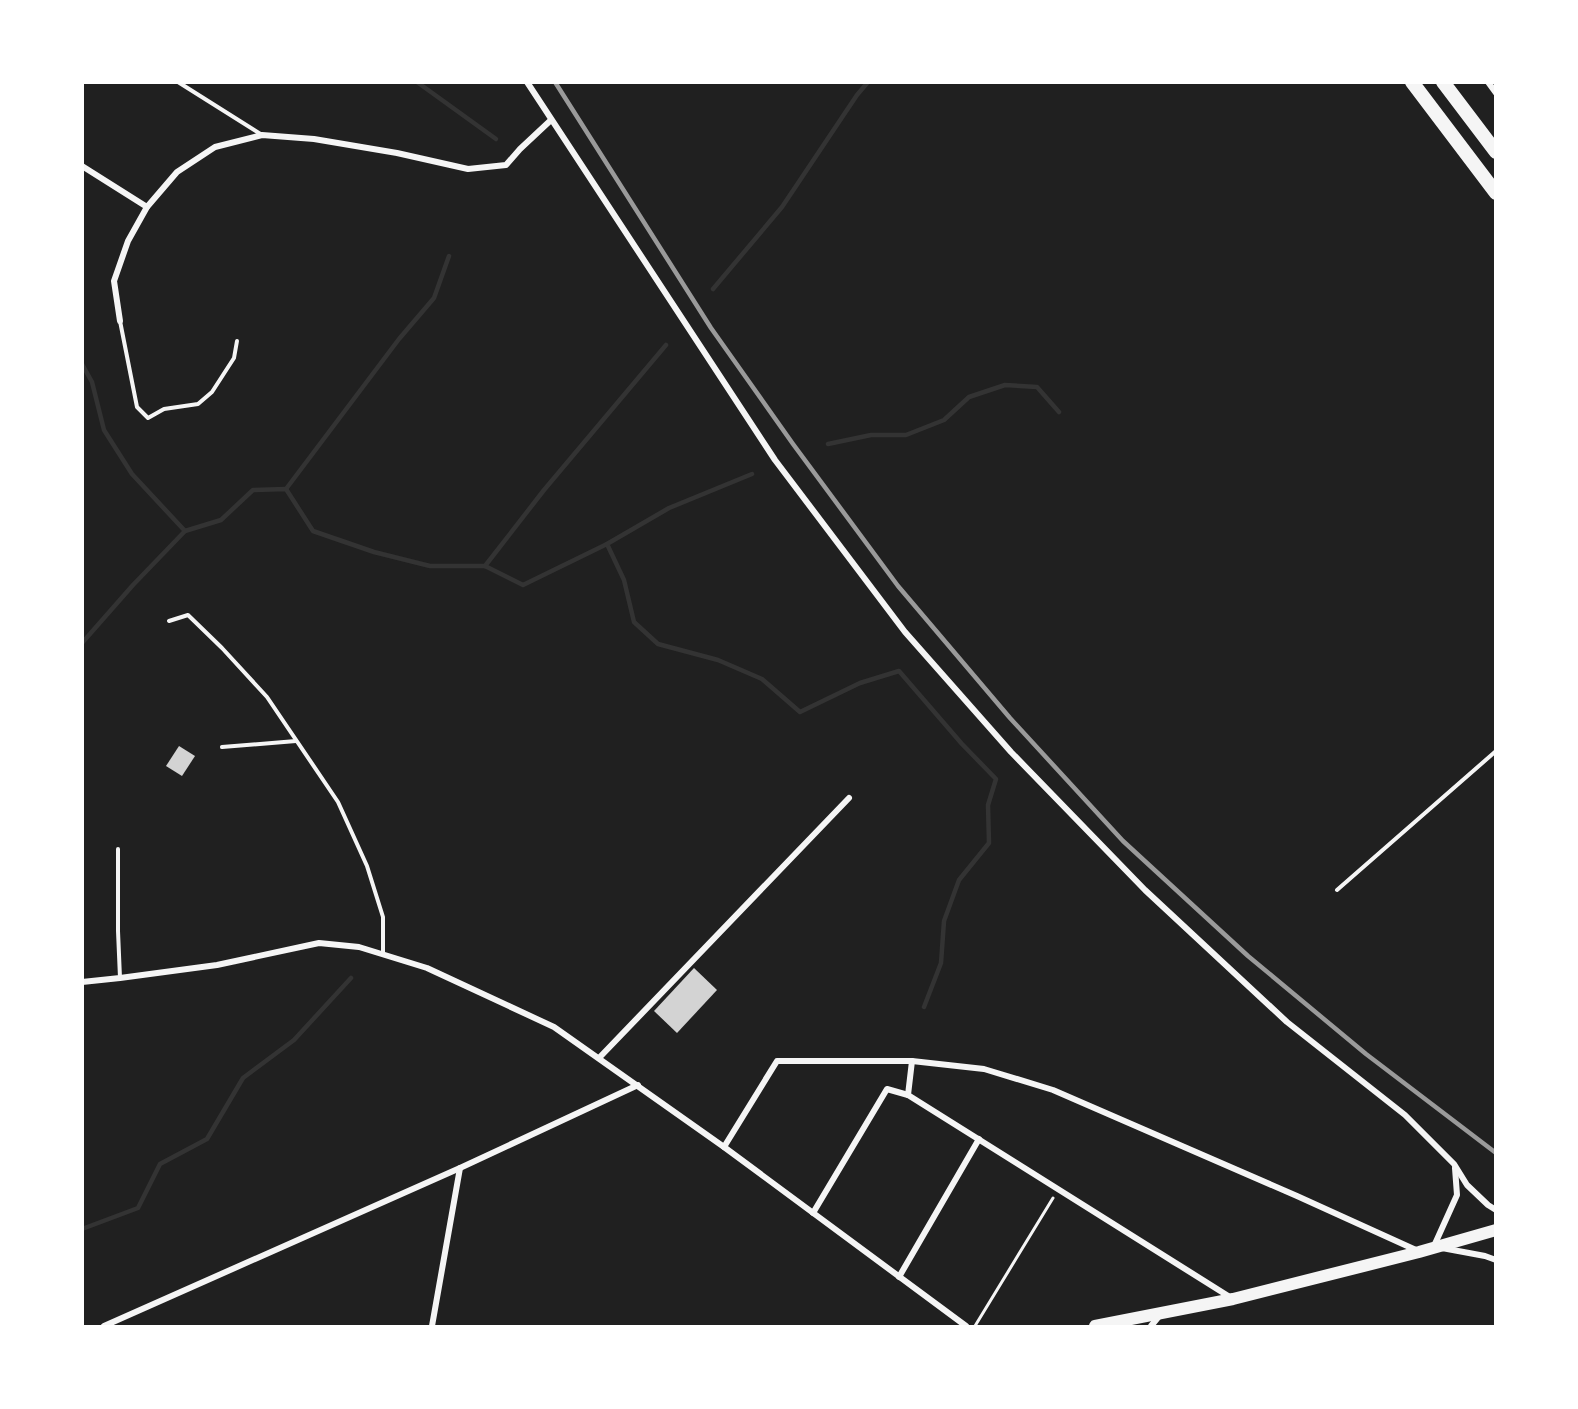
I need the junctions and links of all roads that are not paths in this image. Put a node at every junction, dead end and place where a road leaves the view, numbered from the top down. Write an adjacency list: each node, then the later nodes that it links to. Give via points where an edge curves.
1 (178, 82): 8 (lane)
2 (527, 82): 7 (street)
3 (1412, 82): 11 (highway)
4 (1443, 82): 9 (highway)
5 (1488, 82): 6 (street)
6 (1496, 93)
7 (551, 120): 8 (street, via 506,165 468,169 314,139); 31 (street, via 775,460 905,632 1011,752 1145,890 1287,1022 1406,1115)
8 (262, 135): 12 (street, via 215,147 177,172)
9 (1496, 152)
10 (82, 166): 12 (street)
11 (1496, 193)
12 (147, 207): 13 (street, via 128,241 114,281)
13 (120, 321): 14 (lane, via 137,407 148,418 164,409 198,404 212,392 234,358)
14 (237, 341)
15 (169, 621): 16 (lane, via 188,615 267,697)
16 (296, 741): 17 (lane); 22 (lane, via 338,802 367,866 383,917)
17 (222, 747)
18 (1496, 751): 21 (lane)
19 (849, 798): 25 (street)
20 (118, 849): 23 (lane)
21 (1337, 890)
22 (383, 955): 23 (street, via 359,947 319,943 217,964); 25 (street, via 427,968 554,1027)
23 (120, 978): 24 (street)
24 (82, 982)
25 (599, 1058): 27 (street)
26 (912, 1061): 28 (street); 30 (street, via 777,1061); 37 (street, via 984,1069 1053,1090)
27 (638, 1085): 30 (street); 32 (street)
28 (908, 1095): 29 (street); 34 (street, via 887,1089)
29 (979, 1139): 39 (street); 40 (street)
30 (724, 1146): 34 (street)
31 (1454, 1164): 33 (street, via 1467,1185); 36 (street, via 1457,1195)
32 (460, 1168): 42 (street); 43 (street)
33 (1496, 1210)
34 (813, 1213): 39 (street)
35 (1496, 1230): 36 (main road)
36 (1434, 1247): 37 (main road); 38 (street)
37 (1419, 1252): 40 (main road)
38 (1496, 1260)
39 (899, 1277): 44 (street)
40 (1233, 1299): 41 (main road)
41 (1160, 1314): 45 (main road); 46 (street)
42 (104, 1326)
43 (432, 1326)
44 (966, 1326)
45 (1095, 1326)
46 (1151, 1326)

